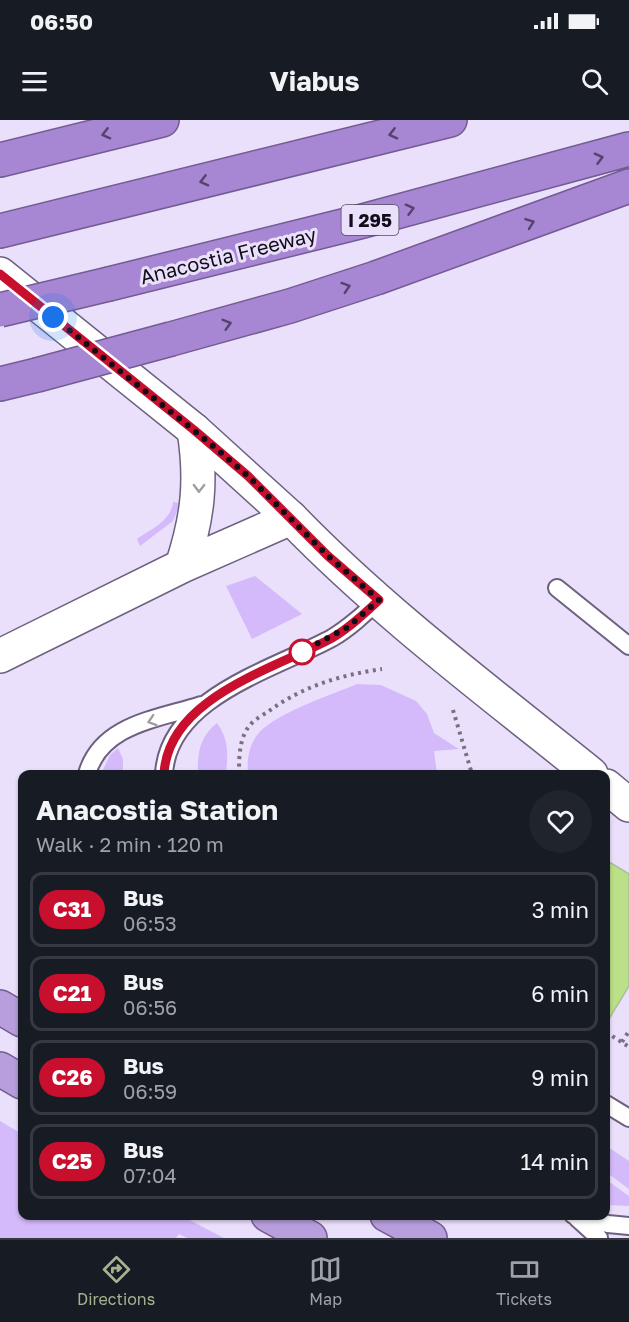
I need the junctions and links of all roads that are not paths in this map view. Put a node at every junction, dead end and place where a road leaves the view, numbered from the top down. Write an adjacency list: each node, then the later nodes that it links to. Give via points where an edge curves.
1 (162, 120): 4 (highway, one-way to 4)
2 (450, 120): 6 (highway, one-way to 6)
3 (629, 149): 8 (highway, Anacostia Freeway / I 295, one-way to 3, bridge, via 359,222)
4 (0, 160)
5 (629, 186): 9 (highway, one-way to 5, bridge, via 290,306)
6 (0, 231)
7 (0, 274): 10 (main road)
8 (0, 310)
9 (0, 384)
10 (194, 430): 11 (main road); 12 (main road, one-way to 12, via 199,497)
11 (291, 518): 12 (main road); 14 (main road)
12 (182, 566): 16 (main road)
13 (557, 588): 15 (lane)
14 (379, 600): 17 (lane, via 333,637); 20 (main road)
15 (629, 646)
16 (0, 656)
17 (208, 703): 18 (lane, one-way to 18, via 120,730 96,752); 19 (lane, via 176,734 167,751)
18 (89, 770)
19 (165, 770)
20 (586, 770)
21 (610, 789): 22 (main road)
22 (629, 804)
23 (0, 1007): 24 (highway)
24 (18, 1018)
25 (0, 1069): 26 (highway)
26 (18, 1080)
27 (610, 1106): 28 (lane)
28 (629, 1118)
29 (277, 1220): 34 (highway)
30 (396, 1220): 35 (highway)
31 (579, 1220): 36 (lane)
32 (593, 1220): 33 (lane)
33 (629, 1226)
34 (310, 1238)
35 (430, 1238)
36 (599, 1238)

